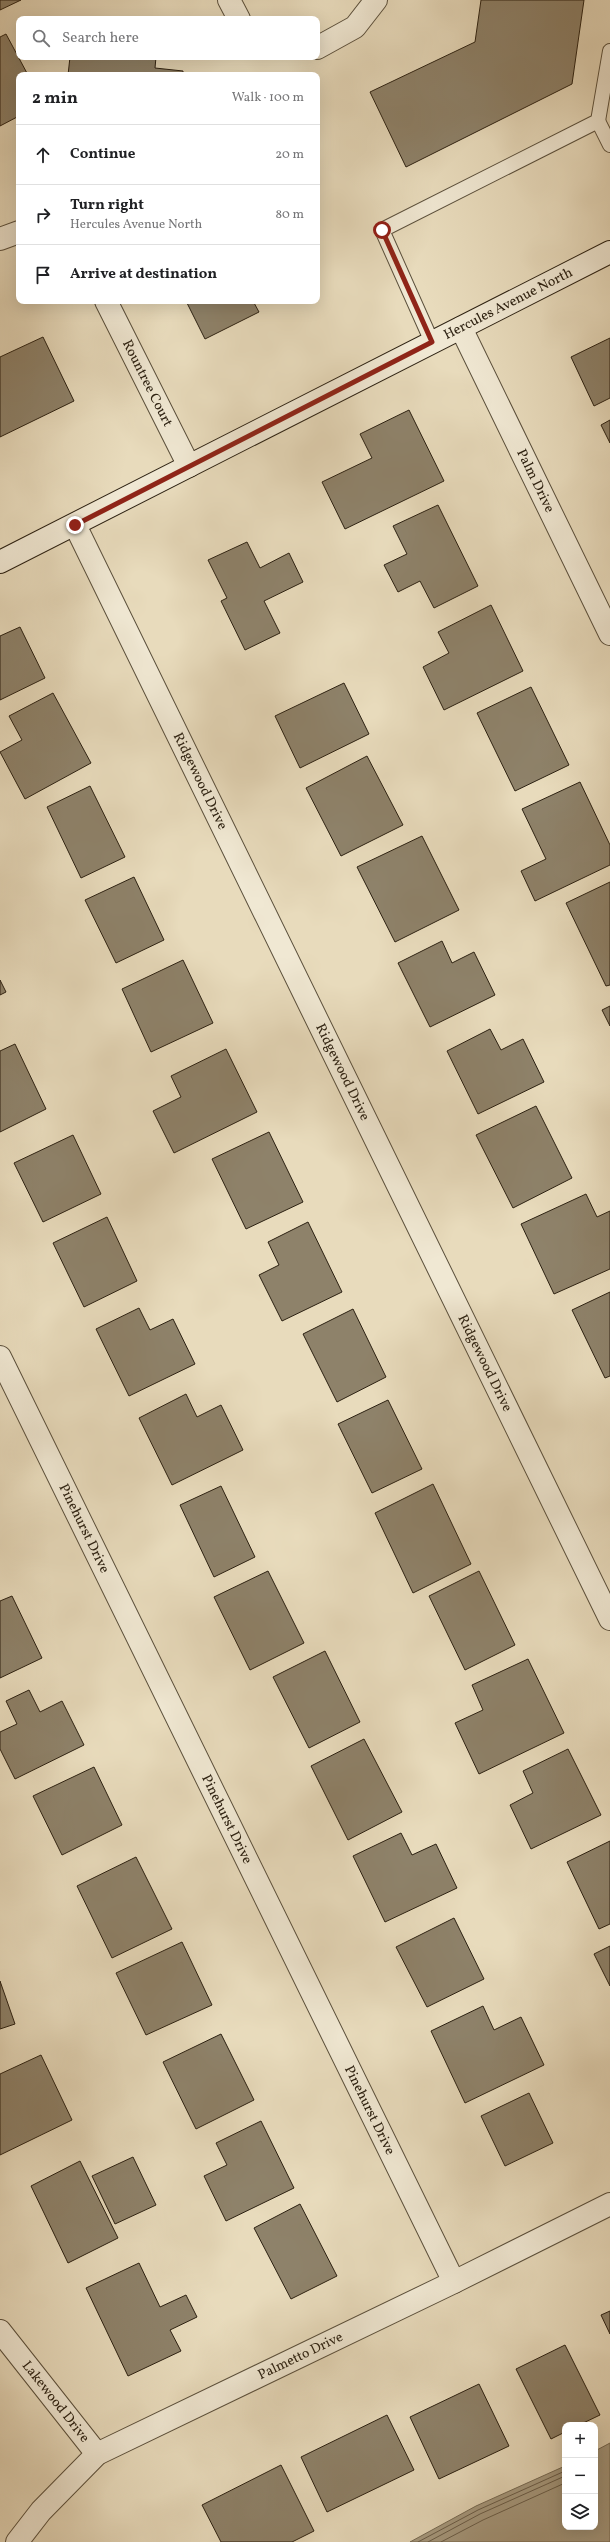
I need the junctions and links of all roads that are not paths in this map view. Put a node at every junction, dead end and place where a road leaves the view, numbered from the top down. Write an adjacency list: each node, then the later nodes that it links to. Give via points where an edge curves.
1 (229, 0): 3 (street)
2 (376, 0): 4 (street, via 356,27)
3 (237, 16)
4 (320, 46)
5 (610, 51): 6 (lane)
6 (598, 121): 7 (lane); 13 (lane, via 382,230)
7 (610, 145)
8 (16, 233): 9 (street)
9 (0, 239)
10 (610, 252): 12 (street, Hercules Avenue North)
11 (108, 304): 14 (street, Rountree Court)
12 (461, 328): 13 (street, Hercules Avenue North); 17 (street, Palm Drive)
13 (432, 342): 14 (street, Hercules Avenue North)
14 (189, 466): 15 (street, Hercules Avenue North)
15 (75, 525): 16 (street, Hercules Avenue North); 19 (street, Ridgewood Drive)
16 (0, 562)
17 (610, 634)
18 (0, 1357): 21 (street, Pinehurst Drive)
19 (610, 1619)
20 (610, 2204): 21 (street, Palmetto Drive)
21 (454, 2282): 23 (street, Palmetto Drive)
22 (0, 2331): 23 (street, Lakewood Drive)
23 (97, 2454): 24 (street, Palmetto Drive, via 41,2511)
24 (17, 2542)

